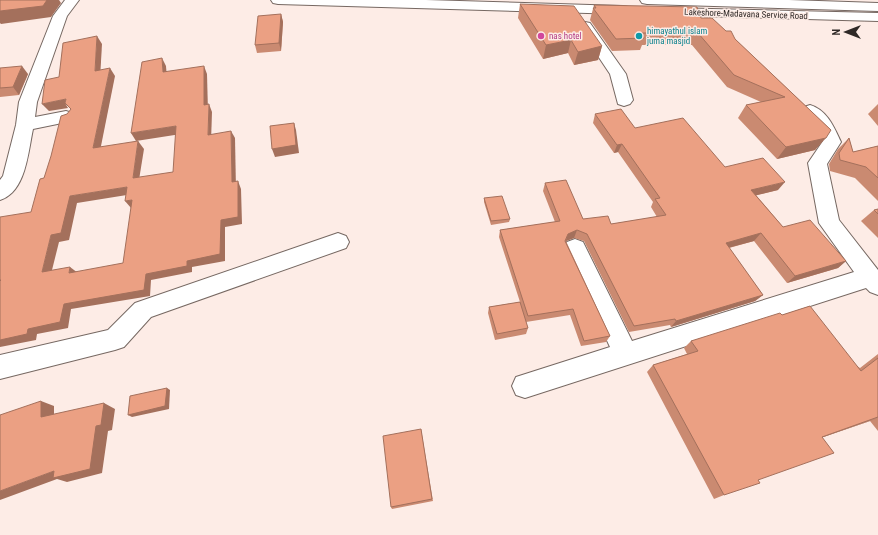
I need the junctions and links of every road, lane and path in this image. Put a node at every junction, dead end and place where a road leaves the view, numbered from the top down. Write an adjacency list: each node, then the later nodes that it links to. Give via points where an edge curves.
1 (72, 0): 12 (main road, via 60,16 28,102)
2 (278, 0): 6 (main road, Lakeshore-Madavana Service Road)
3 (646, 0): 4 (main road)
4 (705, 7): 5 (main road); 6 (main road, Lakeshore-Madavana Service Road); 7 (main road, Lakeshore-Madavana Service Road); 8 (main road)
5 (878, 7)
6 (573, 8): 10 (main road, via 618,74)
7 (878, 17)
8 (725, 32)
9 (796, 99): 16 (main road, via 823,123 832,142 817,163 829,223)
10 (624, 100)
11 (66, 117): 12 (main road)
12 (25, 125): 13 (main road, via 12,179)
13 (0, 193)
14 (338, 242): 18 (main road, via 143,310 115,338)
15 (575, 248): 17 (main road)
16 (874, 281): 17 (main road)
17 (625, 353): 19 (main road)
18 (0, 367)
19 (524, 386)

